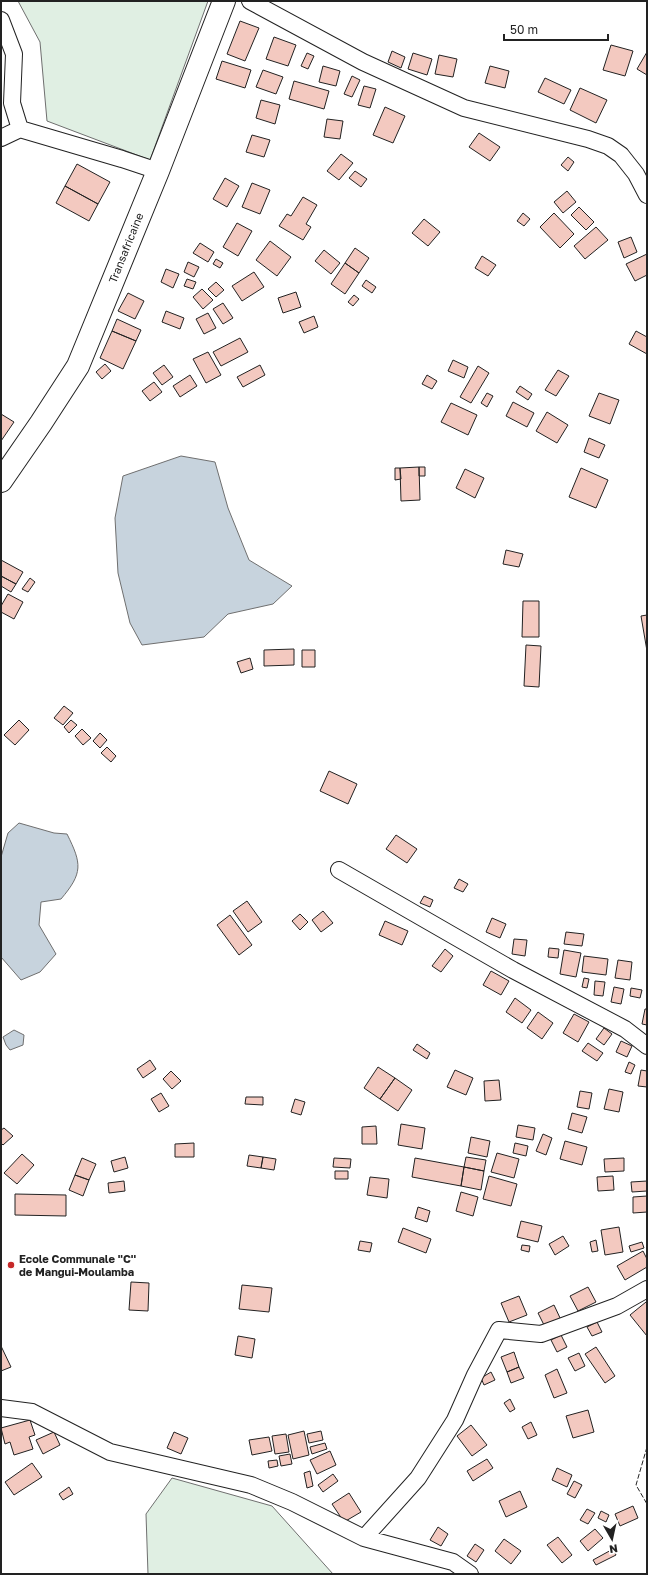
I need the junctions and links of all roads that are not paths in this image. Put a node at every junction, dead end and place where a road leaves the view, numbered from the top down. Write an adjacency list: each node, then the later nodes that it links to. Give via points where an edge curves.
1 (224, 1): 6 (highway, Transafricaine)
2 (250, 1): 7 (street, via 363,62 464,108 608,146 621,155 633,170)
3 (1, 20): 4 (street, via 14,54 12,103)
4 (20, 130): 5 (street); 6 (street)
5 (1, 138)
6 (158, 171): 8 (highway, Transafricaine, via 78,366)
7 (647, 195)
8 (1, 481)
9 (339, 870): 10 (street, via 513,970 625,1029)
10 (647, 1046)
11 (647, 1289): 13 (street, via 616,1306 541,1334 499,1330 455,1420 418,1478)
12 (1, 1408): 13 (street, via 32,1412 110,1452 251,1485 292,1502)
13 (364, 1538): 14 (street, via 453,1562)
14 (470, 1574)

